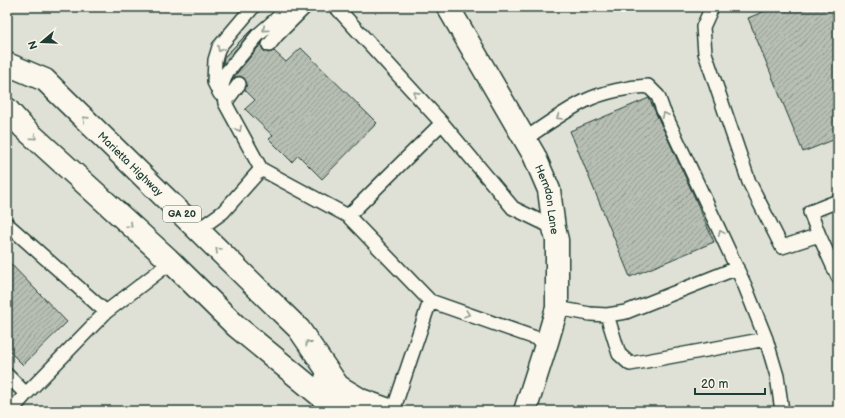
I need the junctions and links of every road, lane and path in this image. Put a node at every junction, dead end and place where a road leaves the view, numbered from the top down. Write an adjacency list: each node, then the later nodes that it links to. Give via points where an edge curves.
1 (253, 7): 10 (lane, one-way to 10, via 219,47 215,60 214,82)
2 (297, 7): 10 (lane, one-way to 10, via 282,14 258,35 227,72 222,85)
3 (306, 7): 7 (lane)
4 (336, 7): 12 (lane, one-way to 4)
5 (448, 7): 13 (main road, Herndon Lane)
6 (712, 7): 20 (lane, via 702,26 705,53 749,182 782,247)
7 (269, 45)
8 (7, 64): 19 (main road, Marietta Highway / GA 20, one-way to 8, via 45,80)
9 (239, 84): 10 (lane)
10 (225, 103): 14 (lane, one-way to 14)
11 (7, 109): 21 (main road, Marietta Highway, one-way to 21, via 23,127)
12 (442, 123): 16 (lane); 18 (lane, via 513,208)
13 (525, 139): 18 (main road, Herndon Lane, via 549,190); 22 (lane, one-way to 13, via 658,96 648,86 635,86 585,100)
14 (261, 169): 16 (lane); 19 (lane, via 223,212)
15 (838, 201): 20 (lane, via 810,212)
16 (348, 216): 24 (lane)
17 (7, 224): 26 (lane)
18 (554, 228): 25 (main road, Herndon Lane, via 557,240)
19 (198, 230): 32 (main road, Marietta Highway / GA 20, one-way to 19, via 298,329)
20 (819, 234): 23 (lane)
21 (170, 262): 26 (lane); 28 (main road, Marietta Highway)
22 (737, 268): 27 (lane, via 626,312); 29 (lane)
23 (838, 277)
24 (430, 301): 30 (lane, one-way to 30); 36 (lane)
25 (557, 308): 27 (lane); 30 (main road, Herndon Lane)
26 (106, 312): 33 (lane)
27 (608, 315): 29 (lane, via 618,354 630,364)
28 (236, 326): 32 (main road, Marietta Highway); 35 (main road, Marietta Highway)
29 (766, 339): 38 (lane, via 777,376)
30 (547, 342): 37 (main road, Herndon Lane)
31 (7, 375): 33 (lane)
32 (338, 386): 36 (main road, Marietta Highway / GA 20, via 361,400)
33 (26, 394): 34 (lane)
34 (11, 411)
35 (339, 411)
36 (393, 411)
37 (525, 411)
38 (782, 411)

